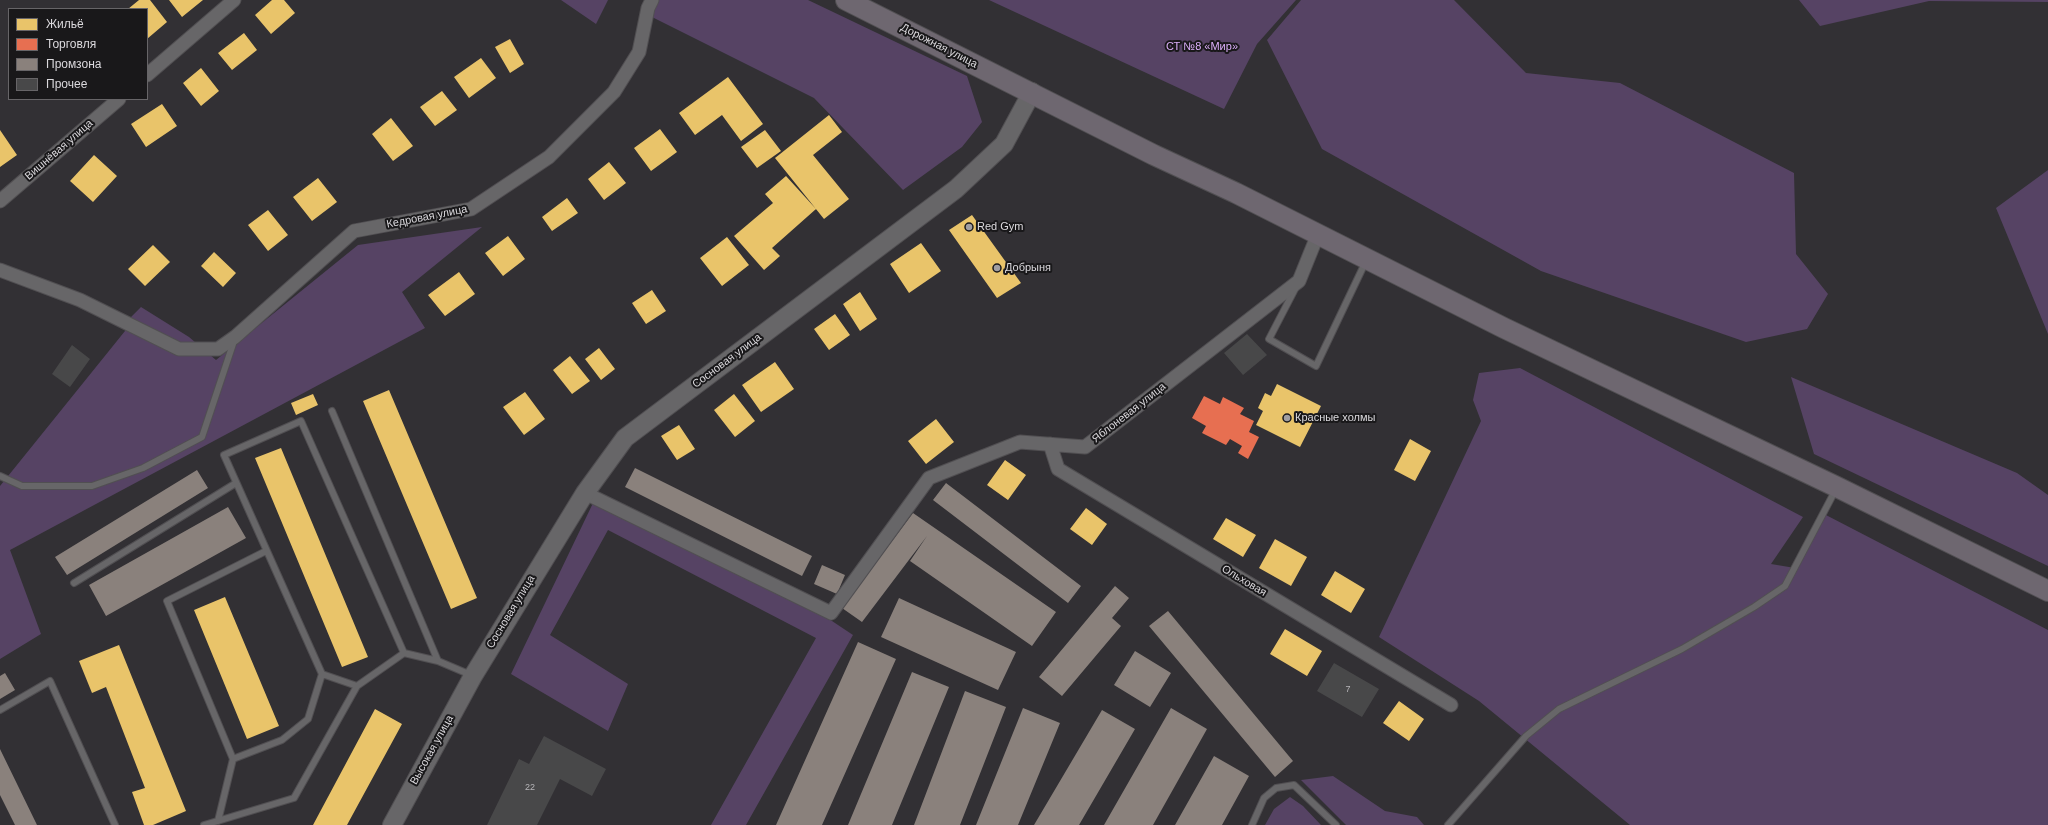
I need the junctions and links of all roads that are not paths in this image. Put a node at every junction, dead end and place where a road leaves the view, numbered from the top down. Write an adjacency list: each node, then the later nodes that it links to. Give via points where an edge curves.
1 (234, 0): 4 (street)
2 (652, 0): 12 (street, Кедровая улица, via 639,52 614,92 549,157 471,208 354,231)
3 (846, 0): 5 (main road, Дорожная улица)
4 (148, 74)
5 (1032, 92): 8 (main road, Дорожная улица, via 1154,155); 18 (street, Сосновая улица, via 1004,144 976,172 625,438)
6 (118, 100): 7 (street, Вишнёвая улица)
7 (0, 201)
8 (1318, 234): 9 (main road, Дорожная улица); 11 (street)
9 (1366, 259): 11 (lane, via 1316,366 1269,339); 17 (main road, Дорожная улица)
10 (0, 270): 12 (street, Кедровая улица, via 80,300 179,349 218,348)
11 (1299, 281): 14 (street, Яблоневая улица, via 1085,447)
12 (235, 337): 15 (lane, via 202,437 143,468 92,486 22,486)
13 (332, 411): 23 (lane)
14 (1050, 444): 18 (street, Яблоневая улица, via 1020,442 929,478 831,613); 27 (street, Ольховая, via 1058,469)
15 (0, 476)
16 (236, 483): 19 (lane); 20 (lane); 22 (lane, via 224,455 301,421)
17 (1837, 487): 21 (main road, Дорожная улица); 36 (lane, via 1785,586 1682,649 1559,709 1526,736)
18 (584, 493): 25 (street, Сосновая улица)
19 (266, 551): 24 (lane); 29 (lane, via 167,601)
20 (74, 583)
21 (2048, 591)
22 (404, 653): 23 (lane); 26 (lane)
23 (438, 661): 25 (lane)
24 (322, 674): 26 (lane); 29 (lane, via 308,719 282,740)
25 (472, 676): 33 (street, Высокая улица)
26 (357, 686): 30 (lane, via 294,798)
27 (1451, 705)
28 (0, 710): 31 (lane, via 50,681)
29 (233, 759): 30 (lane)
30 (218, 821): 32 (lane)
31 (115, 825)
32 (204, 825)
33 (392, 825)
34 (1252, 825): 35 (lane, via 1264,798 1276,788 1294,785)
35 (1336, 825)
36 (1448, 825)

